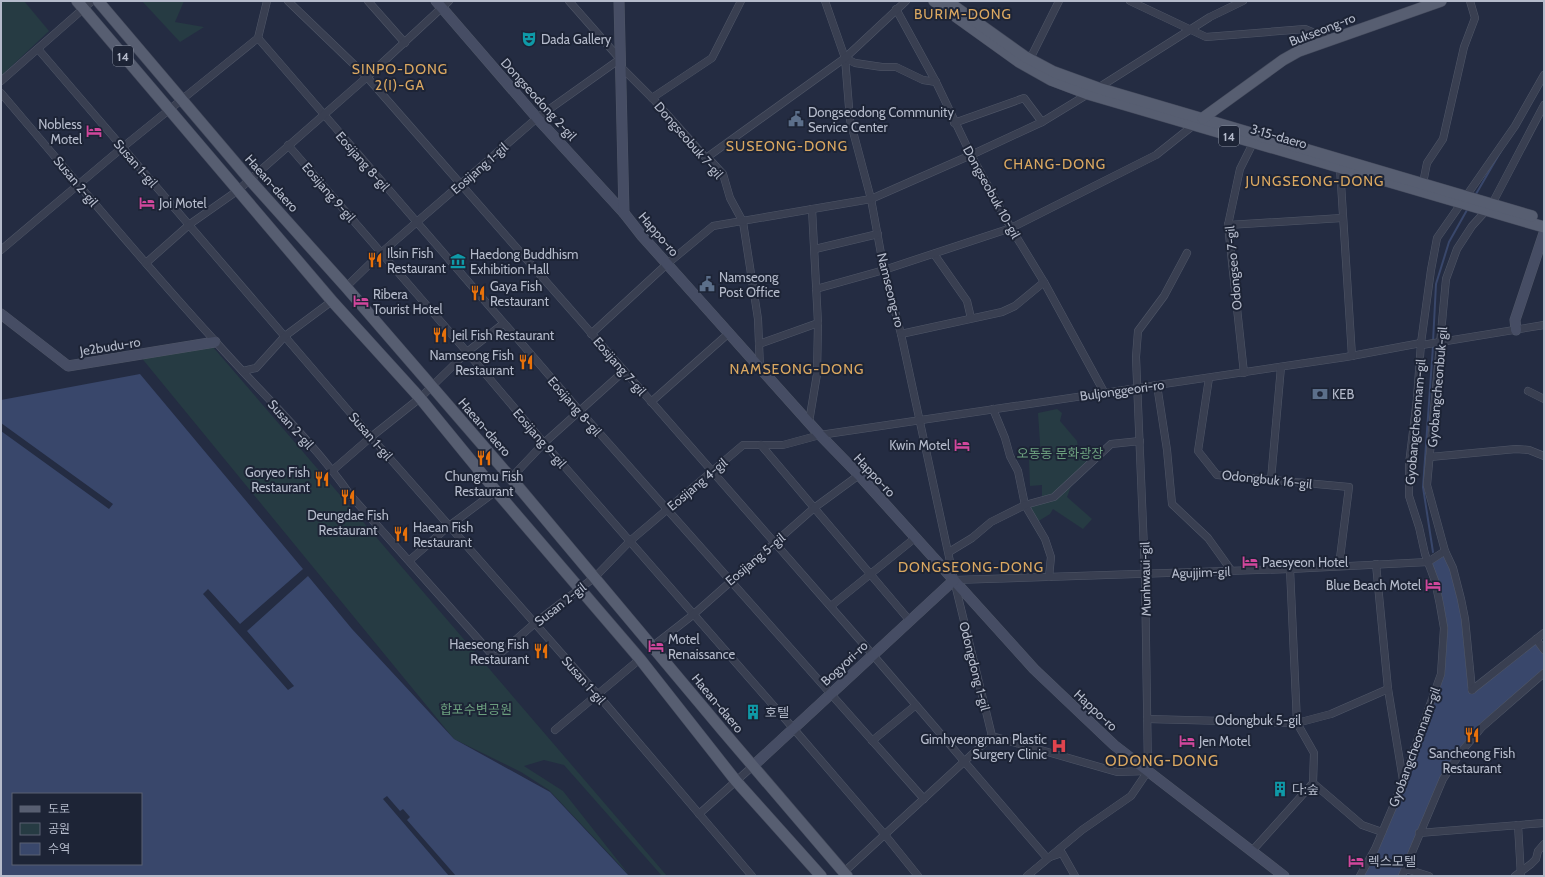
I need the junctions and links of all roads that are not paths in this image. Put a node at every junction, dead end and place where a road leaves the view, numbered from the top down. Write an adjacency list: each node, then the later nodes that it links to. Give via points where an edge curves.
1 (98, 1): 37 (main road, Haean-daero)
2 (267, 1): 22 (street)
3 (288, 1): 30 (street, Eosijang 7-gil)
4 (368, 1): 24 (street)
5 (569, 1): 28 (street, Dongseobuk 7-gil)
6 (619, 1): 28 (main road, Happo-ro)
7 (741, 1): 36 (street, via 712,58)
8 (825, 1): 26 (street, Namseong-ro)
9 (906, 1): 20 (street)
10 (934, 1): 35 (main road, 3·15-daero / 14, via 1019,62 1051,80)
11 (947, 1): 27 (main road, 3·15-daero / 14)
12 (1059, 1): 27 (street)
13 (1130, 1): 19 (street)
14 (1243, 1): 21 (street)
15 (1441, 1): 23 (main road, Bukseong-ro)
16 (1470, 1): 53 (street, via 1476,18 1464,47 1443,139 1427,163)
17 (84, 3): 25 (street); 39 (main road, 14)
18 (442, 3): 24 (street); 41 (main road, Dongseodong 2-gil)
19 (1141, 3): 21 (street)
20 (896, 9): 26 (street); 32 (street, Dongseobuk 10-gil)
21 (1189, 30): 23 (street, via 1206,37 1305,29); 33 (street)
22 (258, 38): 37 (street); 40 (street, Eosijang 8-gil)
23 (1329, 40): 42 (main road, Bukseong-ro, via 1283,60)
24 (404, 43): 30 (street)
25 (38, 49): 31 (street); 48 (street, Susan 1-gil)
26 (845, 58): 32 (street, via 854,63 896,67 924,80); 50 (street); 57 (street, Namseong-ro, via 850,120)
27 (1030, 59): 33 (main road, 3·15-daero / 14, via 1054,72)
28 (620, 62): 36 (street, Dongseobuk 7-gil); 41 (street, Eosijang 1-gil); 61 (main road, Happo-ro)
29 (1544, 75): 58 (street, Gyobangcheonnam-gil, via 1515,126)
30 (367, 77): 40 (street); 55 (street, Eosijang 7-gil)
31 (1, 81)
32 (936, 82): 44 (street, Dongseobuk 10-gil)
33 (1098, 88): 42 (main road, 3·15-daero / 14)
34 (1, 93): 54 (street, Susan 2-gil)
35 (1088, 94): 43 (street); 45 (main road, 3·15-daero / 14)
36 (652, 98): 50 (street, Dongseobuk 7-gil)
37 (181, 101): 39 (street); 52 (main road, Haean-daero)
38 (1544, 105): 59 (street, Gyobangcheonbuk-gil)
39 (170, 110): 48 (street); 56 (main road)
40 (323, 114): 47 (street); 65 (street, Eosijang 8-gil)
41 (537, 118): 55 (street, Eosijang 1-gil); 61 (main road, Dongseodong 2-gil)
42 (1203, 118): 45 (street); 53 (main road, 3·15-daero / 14)
43 (1042, 122): 44 (street, via 1024,98); 49 (street)
44 (954, 123): 49 (street, Dongseobuk 10-gil)
45 (1193, 126): 46 (main road, 3·15-daero / 14); 69 (street, via 1156,155)
46 (1253, 143): 51 (main road, 3·15-daero / 14); 67 (street, Odongseo 7-gil, via 1240,169)
47 (288, 145): 52 (street); 74 (street, Eosijang 9-gil)
48 (123, 147): 54 (street); 66 (street, Susan 1-gil)
49 (971, 155): 57 (street); 69 (street, Dongseobuk 10-gil)
50 (706, 158): 64 (street, Dongseobuk 7-gil, via 723,174 730,198)
51 (1340, 168): 58 (main road, 3·15-daero / 14); 62 (street)
52 (250, 180): 56 (street); 81 (main road, Haean-daero)
53 (1423, 183): 58 (main road, 3·15-daero / 14)
54 (79, 184): 73 (street); 77 (street, Susan 2-gil)
55 (460, 184): 65 (street, Eosijang 1-gil); 91 (street, Eosijang 7-gil)
56 (237, 191): 66 (street); 83 (main road)
57 (871, 199): 60 (street); 71 (street, Namseong-ro)
58 (1464, 200): 59 (main road, 3·15-daero / 14); 97 (street, Gyobangcheonnam-gil, via 1437,238)
59 (1489, 207): 63 (main road, 3·15-daero / 14); 68 (main road, 3·15-daero / 14); 95 (street, Gyobangcheonbuk-gil, via 1472,226 1457,249 1446,279)
60 (812, 209): 64 (street); 72 (street)
61 (624, 213): 78 (main road, Happo-ro)
62 (1342, 218): 67 (street); 99 (street)
63 (1544, 219)
64 (743, 222): 78 (street, via 713,226); 96 (street, Dongseobuk 7-gil, via 758,318)
65 (416, 223): 74 (street, Eosijang 1-gil); 86 (street, Eosijang 8-gil)
66 (190, 224): 77 (street); 93 (street, Susan 1-gil)
67 (1228, 225): 104 (street, Odongseo 7-gil)
68 (1544, 227)
69 (1011, 228): 76 (street); 80 (street, Dongseobuk 10-gil)
70 (1544, 233): 89 (main road, via 1515,320)
71 (878, 234): 72 (street); 79 (street, Namseong-ro)
72 (815, 249): 82 (street)
73 (1, 250)
74 (381, 253): 81 (street, Eosijang 1-gil); 98 (street, Eosijang 9-gil)
75 (1187, 253): 108 (street, Munhwaui-gil, via 1164,296 1138,331)
76 (934, 254): 79 (street); 85 (street, via 967,301)
77 (146, 263): 94 (street, Susan 2-gil)
78 (667, 264): 90 (main road, Happo-ro); 91 (street)
79 (884, 270): 82 (street); 92 (street, Namseong-ro)
80 (1044, 282): 85 (street, via 1015,306 1002,312); 110 (street, Dongseobuk 10-gil)
81 (346, 287): 107 (main road, Haean-daero)
82 (816, 289): 87 (street)
83 (332, 301): 93 (street); 111 (main road)
84 (1, 314): 94 (main road, Je2budu-ro, via 68,366)
85 (971, 318): 92 (street)
86 (503, 324): 98 (street); 115 (street, Eosijang 8-gil)
87 (818, 324): 96 (street); 117 (street, via 817,374)
88 (1544, 326): 89 (street)
89 (1516, 330): 95 (street)
90 (729, 333): 101 (main road, Happo-ro); 113 (street)
91 (592, 334): 103 (street, Eosijang 7-gil)
92 (901, 334): 116 (street, Namseong-ro)
93 (285, 336): 102 (street, via 256,368); 119 (street, Susan 1-gil)
94 (215, 342): 102 (street, Susan 2-gil)
95 (1440, 342): 97 (street, Buljonggeori-ro); 124 (street, Gyobangcheonbuk-gil)
96 (759, 344): 101 (street, Dongseobuk 7-gil)
97 (1422, 344): 99 (street, Buljonggeori-ro); 141 (street, Gyobangcheonnam-gil, via 1409,464 1409,496)
98 (467, 352): 107 (street); 121 (street, Eosijang 9-gil)
99 (1352, 356): 100 (street, Buljonggeori-ro)
100 (1281, 367): 104 (street, Buljonggeori-ro); 129 (street)
101 (760, 368): 117 (main road, Happo-ro)
102 (243, 371): 125 (street, Susan 2-gil)
103 (624, 371): 113 (street, Eosijang 7-gil); 115 (street)
104 (1244, 372): 105 (street, Buljonggeori-ro)
105 (1209, 378): 106 (street, Buljonggeori-ro); 129 (street, Odongbuk 16-gil, via 1198,451 1217,475)
106 (1157, 385): 108 (street, Buljonggeori-ro); 145 (street, via 1168,450 1172,504 1208,538)
107 (432, 387): 111 (street); 128 (main road, Haean-daero)
108 (1138, 388): 110 (street, Buljonggeori-ro); 120 (street, Munhwaui-gil)
109 (1528, 391): 112 (street)
110 (1104, 392): 114 (street, Buljonggeori-ro)
111 (420, 398): 119 (street); 130 (main road)
112 (1544, 399)
113 (651, 402): 126 (street, Eosijang 7-gil)
114 (993, 409): 116 (street, Buljonggeori-ro); 131 (street, via 1018,471)
115 (579, 410): 121 (street); 133 (street, Eosijang 8-gil)
116 (920, 420): 118 (street, Buljonggeori-ro); 139 (street, Namseong-ro)
117 (809, 422): 118 (main road, Happo-ro)
118 (820, 435): 122 (street, Eosijang 4-gil, via 783,445); 127 (main road, Happo-ro)
119 (371, 437): 125 (street); 134 (street, Susan 1-gil)
120 (1140, 442): 131 (street, via 1111,444 1054,497); 147 (street, Munhwaui-gil)
121 (544, 443): 128 (street); 136 (street, Eosijang 9-gil)
122 (761, 445): 126 (street, Eosijang 4-gil, via 743,445); 132 (street)
123 (1544, 456): 124 (street, via 1529,450 1516,449)
124 (1430, 457): 138 (street, Gyobangcheonbuk-gil, via 1427,485)
125 (333, 470): 140 (street, Susan 2-gil, via 352,496)
126 (712, 471): 133 (street, Eosijang 4-gil); 137 (street, Eosijang 7-gil)
127 (859, 475): 132 (street, Eosijang 5-gil); 135 (main road, Happo-ro)
128 (511, 478): 148 (main road, Haean-daero)
129 (1272, 480): 143 (street, Odongbuk 16-gil, via 1349,486)
130 (496, 491): 134 (street); 152 (main road)
131 (1025, 505): 139 (street, via 991,522); 149 (street, via 1051,557)
132 (814, 508): 137 (street, Eosijang 5-gil); 146 (street)
133 (667, 510): 136 (street, Eosijang 4-gil); 151 (street, Eosijang 8-gil)
134 (449, 526): 140 (street); 156 (street, Susan 1-gil)
135 (915, 538): 146 (street); 150 (main road, Happo-ro)
136 (630, 541): 148 (street, Eosijang 4-gil); 154 (street, Eosijang 9-gil)
137 (775, 543): 151 (street, Eosijang 5-gil); 153 (street, Eosijang 7-gil)
138 (1445, 551): 141 (street); 158 (street, Gyobangcheonbuk-gil, via 1453,568 1462,602 1472,690)
139 (949, 552): 150 (street, Namseong-ro)
140 (410, 560): 156 (street, Susan 2-gil, via 495,658)
141 (1428, 562): 142 (street, Agujjim-gil); 177 (street, Gyobangcheonnam-gil, via 1435,580 1444,628 1441,674)
142 (1376, 564): 143 (street, Agujjim-gil); 164 (street)
143 (1339, 566): 144 (street, Agujjim-gil)
144 (1290, 569): 145 (street, Agujjim-gil); 169 (street)
145 (1231, 570): 147 (street, Agujjim-gil)
146 (870, 574): 153 (street); 155 (street)
147 (1145, 574): 149 (street, Agujjim-gil); 168 (street, Munhwaui-gil)
148 (595, 577): 152 (street, Susan 2-gil); 159 (main road, Haean-daero)
149 (1049, 577): 150 (street, Agujjim-gil)
150 (954, 580): 155 (main road, Bogyori-ro); 172 (street, Odongdong 1-gil); 176 (main road, Happo-ro, via 1034,669 1114,745)
151 (729, 581): 154 (street, Eosijang 5-gil); 165 (street, Eosijang 8-gil)
152 (579, 589): 156 (street, Susan 2-gil); 162 (main road)
153 (831, 606): 161 (street, Eosijang 7-gil)
154 (694, 614): 159 (street, Eosijang 5-gil); 170 (street, Eosijang 9-gil)
155 (910, 621): 161 (main road, Bogyori-ro)
156 (535, 622): 166 (street, Susan 1-gil)
157 (1544, 633): 158 (street)
158 (1536, 640): 160 (street)
159 (652, 646): 175 (main road, Haean-daero)
160 (1544, 650)
161 (873, 655): 165 (main road, Bogyori-ro); 167 (street, Eosijang 7-gil)
162 (640, 659): 166 (street); 178 (main road)
163 (1544, 673): 185 (street, via 1482,727 1461,752 1442,779)
164 (1388, 689): 169 (street, Odongbuk 5-gil, via 1331,714); 177 (street)
165 (831, 694): 170 (main road, Bogyori-ro); 173 (street, Eosijang 8-gil)
166 (598, 695): 171 (street); 181 (street, Susan 1-gil)
167 (916, 705): 173 (street); 174 (street, Eosijang 7-gil)
168 (1147, 720): 169 (street, Odongbuk 5-gil); 176 (street, Munhwaui-gil)
169 (1297, 723): 179 (street, via 1314,753)
170 (793, 728): 175 (main road, Bogyori-ro); 186 (street, Eosijang 9-gil)
171 (555, 730)
172 (992, 736): 174 (street); 176 (street, via 1117,772)
173 (872, 741): 180 (street, Eosijang 8-gil)
174 (964, 762): 180 (street); 189 (street, Eosijang 7-gil)
175 (753, 766): 178 (street); 191 (main road, Haean-daero)
176 (1148, 771): 188 (main road, Happo-ro); 189 (street, via 1131,796 1082,830)
177 (1403, 780): 184 (street, Gyobangcheonnam-gil)
178 (736, 781): 181 (street); 194 (main road)
179 (1313, 783): 184 (street, via 1362,826); 188 (street)
180 (924, 799): 186 (street)
181 (699, 814): 193 (street, Susan 1-gil)
182 (1544, 823): 183 (street)
183 (1518, 825): 185 (street); 192 (street)
184 (1382, 832): 199 (street, Gyobangcheonnam-gil)
185 (1419, 833): 190 (street)
186 (885, 835): 191 (street); 195 (street, Eosijang 9-gil)
187 (1544, 844): 192 (street, via 1536,859)
188 (1252, 852): 198 (main road, Happo-ro)
189 (1048, 858): 196 (street); 197 (street, via 1062,853)
190 (1404, 873): 200 (street)
191 (846, 874)
192 (1520, 875)
193 (752, 876)
194 (821, 876)
195 (918, 876)
196 (1027, 876)
197 (1075, 876)
198 (1284, 876)
199 (1360, 876)
200 (1429, 876)

